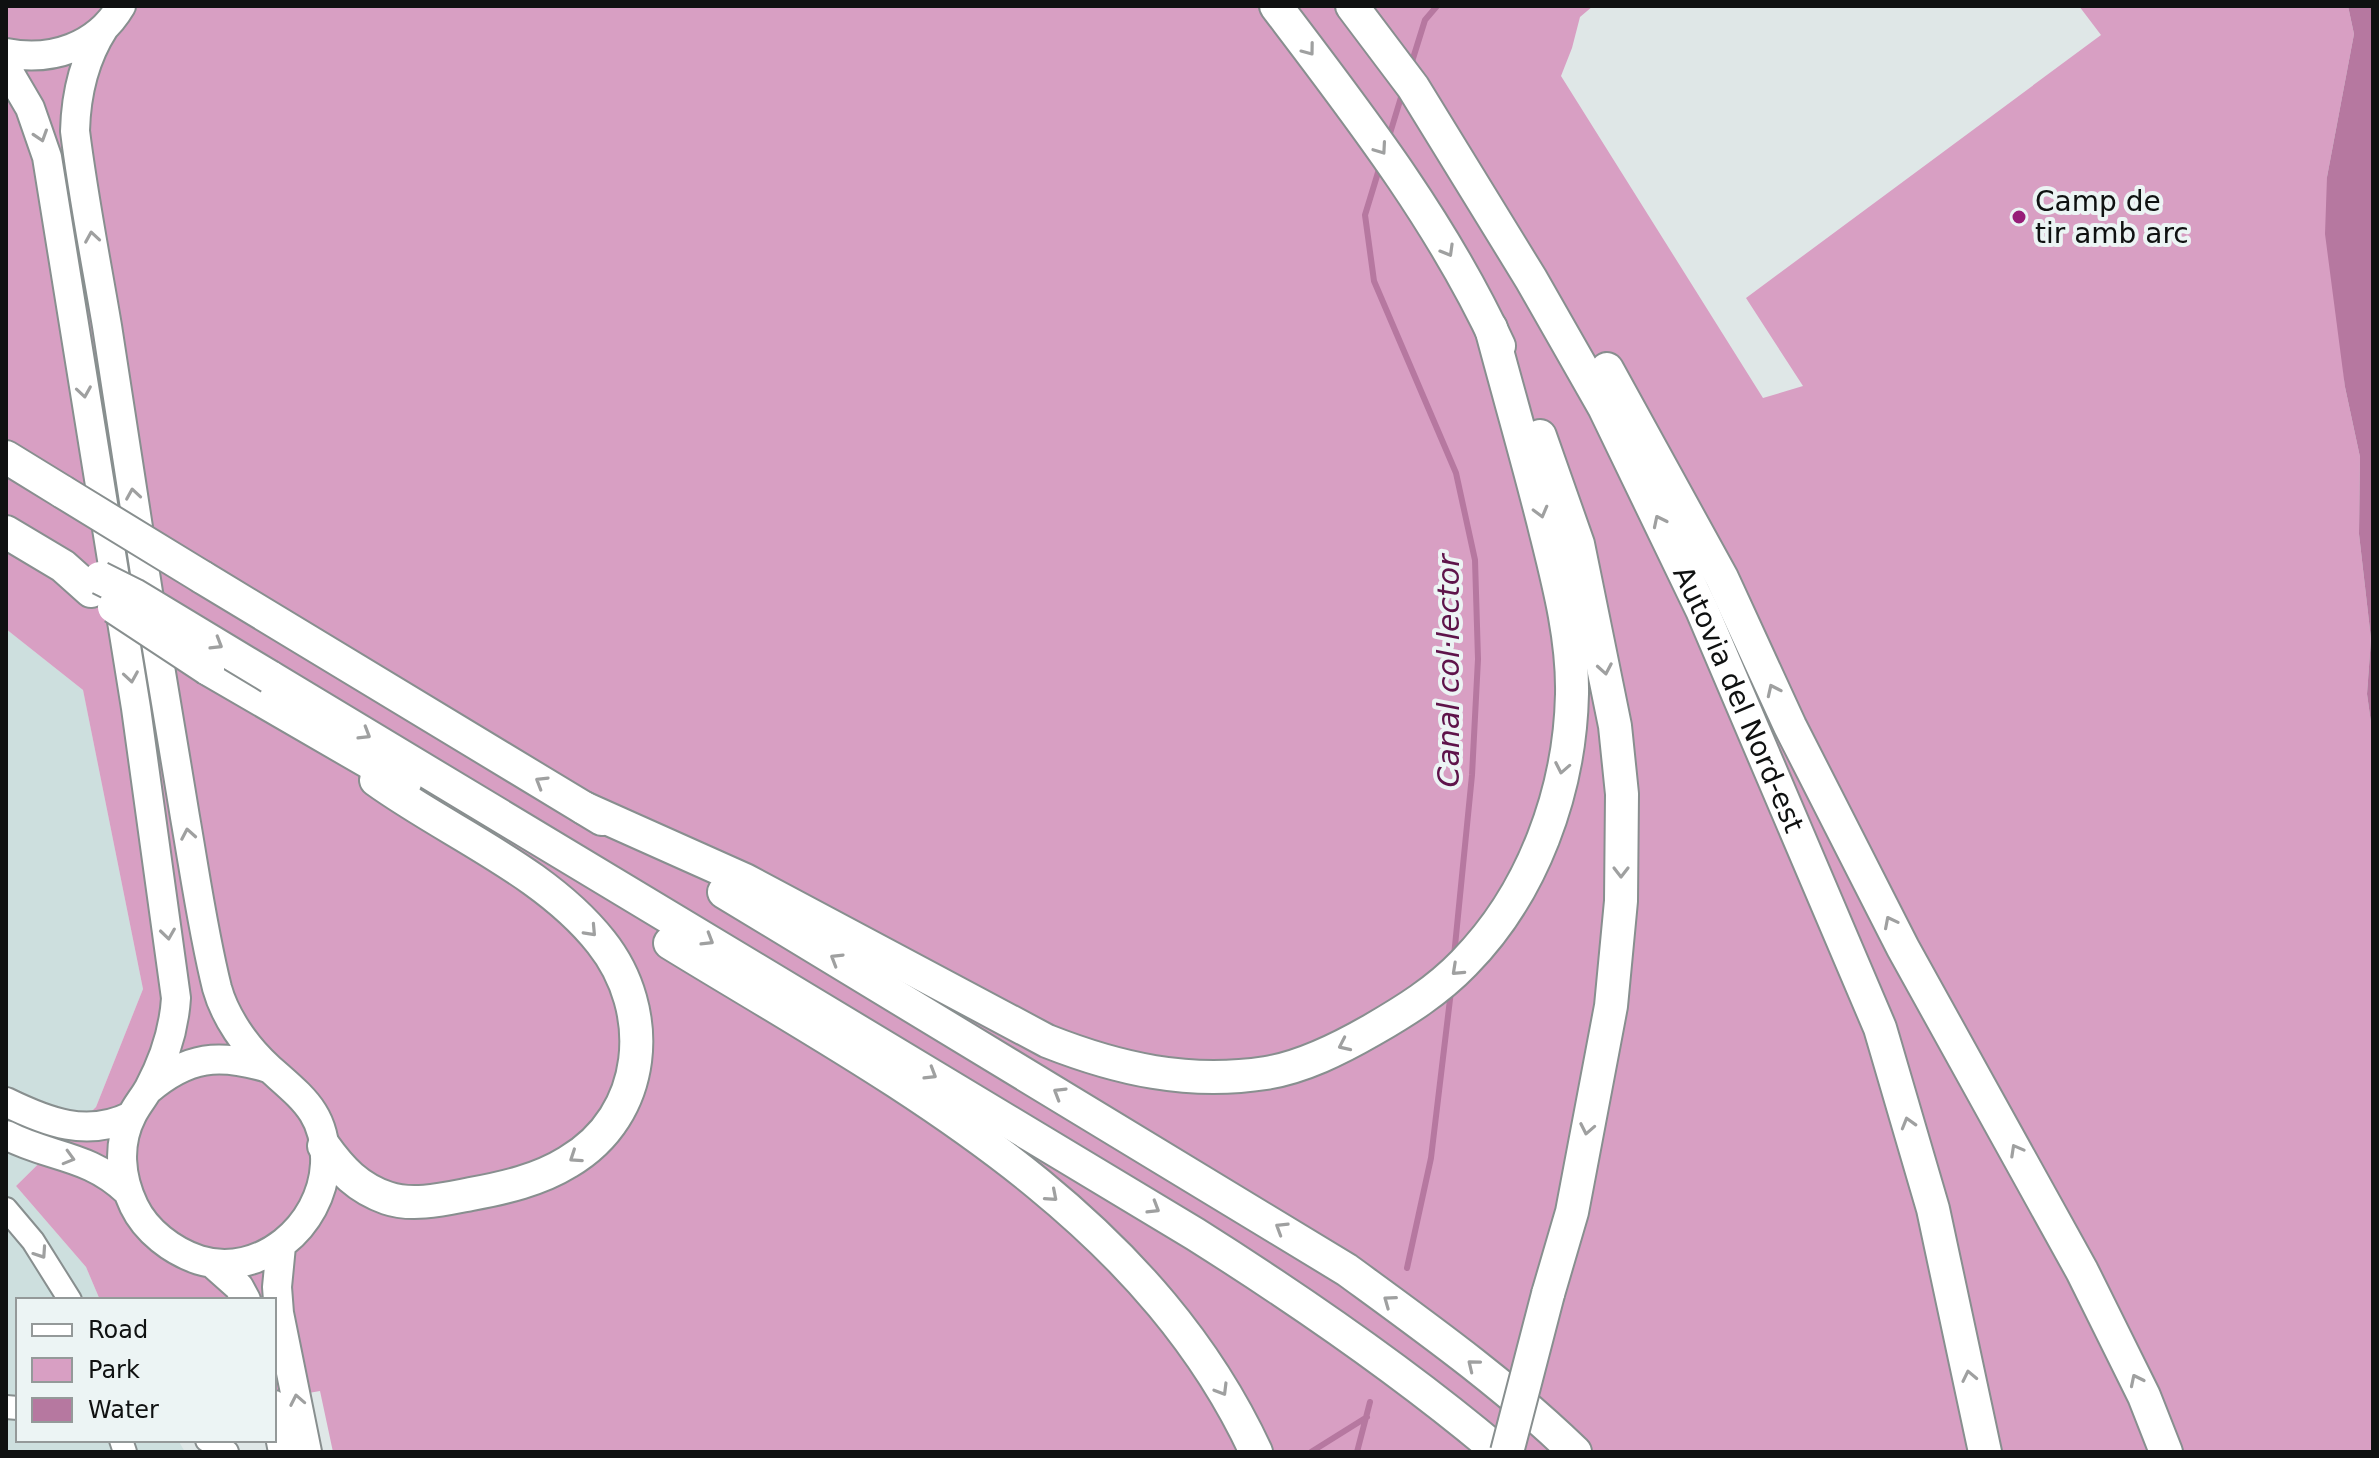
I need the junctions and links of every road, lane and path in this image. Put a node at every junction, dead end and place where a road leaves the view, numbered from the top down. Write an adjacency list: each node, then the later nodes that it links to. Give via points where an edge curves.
1 (1276, 6): 7 (highway, one-way to 7, via 1421,204)
2 (1352, 6): 6 (highway, Autovia del Nord-est)
3 (112, 17): 4 (main road, via 78,46 58,53); 13 (main road, one-way to 3, via 247,1044 218,993 199,903 75,131 79,86 94,43)
4 (6, 53)
5 (6, 67): 14 (main road, one-way to 14, via 30,108 47,157 173,969 172,1029)
6 (1487, 191): 32 (highway, Autovia del Nord-est, one-way to 6, via 1933,1209 1880,1028 1702,610 1611,420 1502,231); 33 (highway, one-way to 6, via 2082,1271 1903,948 1722,578 1620,390)
7 (1491, 328): 12 (highway, one-way to 12, via 1559,585 1571,656 1563,767 1544,837 1495,927 1464,963 1412,1006 1349,1043 1295,1065 1235,1076 1179,1075 1095,1060 1047,1041 745,880); 30 (highway, one-way to 30, bridge, via 1538,430 1578,544 1613,712 1622,794 1621,901 1611,1006 1572,1212)
8 (6, 457): 12 (highway, one-way to 8, bridge)
9 (6, 532): 10 (highway)
10 (96, 585): 11 (highway, one-way to 11, bridge, via 134,595); 11 (highway, bridge, via 208,669)
11 (268, 690): 18 (highway, one-way to 18, via 390,791 524,874 573,912 613,958 636,1017 635,1069 615,1116 590,1147 537,1177 454,1198 390,1200 353,1181); 26 (highway, one-way to 26, via 987,1142 1082,1222 1154,1294 1222,1389); 29 (highway, one-way to 29, via 1168,1217 1326,1318)
12 (584, 808): 31 (highway, one-way to 12, via 1431,1331 1347,1270)
13 (269, 1068): 14 (main road, via 240,1060 196,1061); 18 (main road, via 303,1097)
14 (147, 1091): 16 (main road)
15 (6, 1102): 16 (main road, via 71,1127 102,1126)
16 (131, 1116): 19 (main road, via 122,1153)
17 (6, 1135): 19 (main road, one-way to 19, via 94,1166)
18 (324, 1146): 21 (main road, via 316,1202)
19 (127, 1191): 22 (main road, via 156,1236)
20 (6, 1209): 23 (street, one-way to 23)
21 (281, 1246): 22 (main road, via 253,1259); 28 (main road, one-way to 21, via 279,1313)
22 (212, 1263): 24 (main road)
23 (69, 1298)
24 (245, 1298)
25 (276, 1415): 27 (main road)
26 (1254, 1448)
27 (283, 1452)
28 (307, 1452)
29 (1499, 1452)
30 (1507, 1452)
31 (1575, 1452)
32 (1985, 1452)
33 (2166, 1452)

